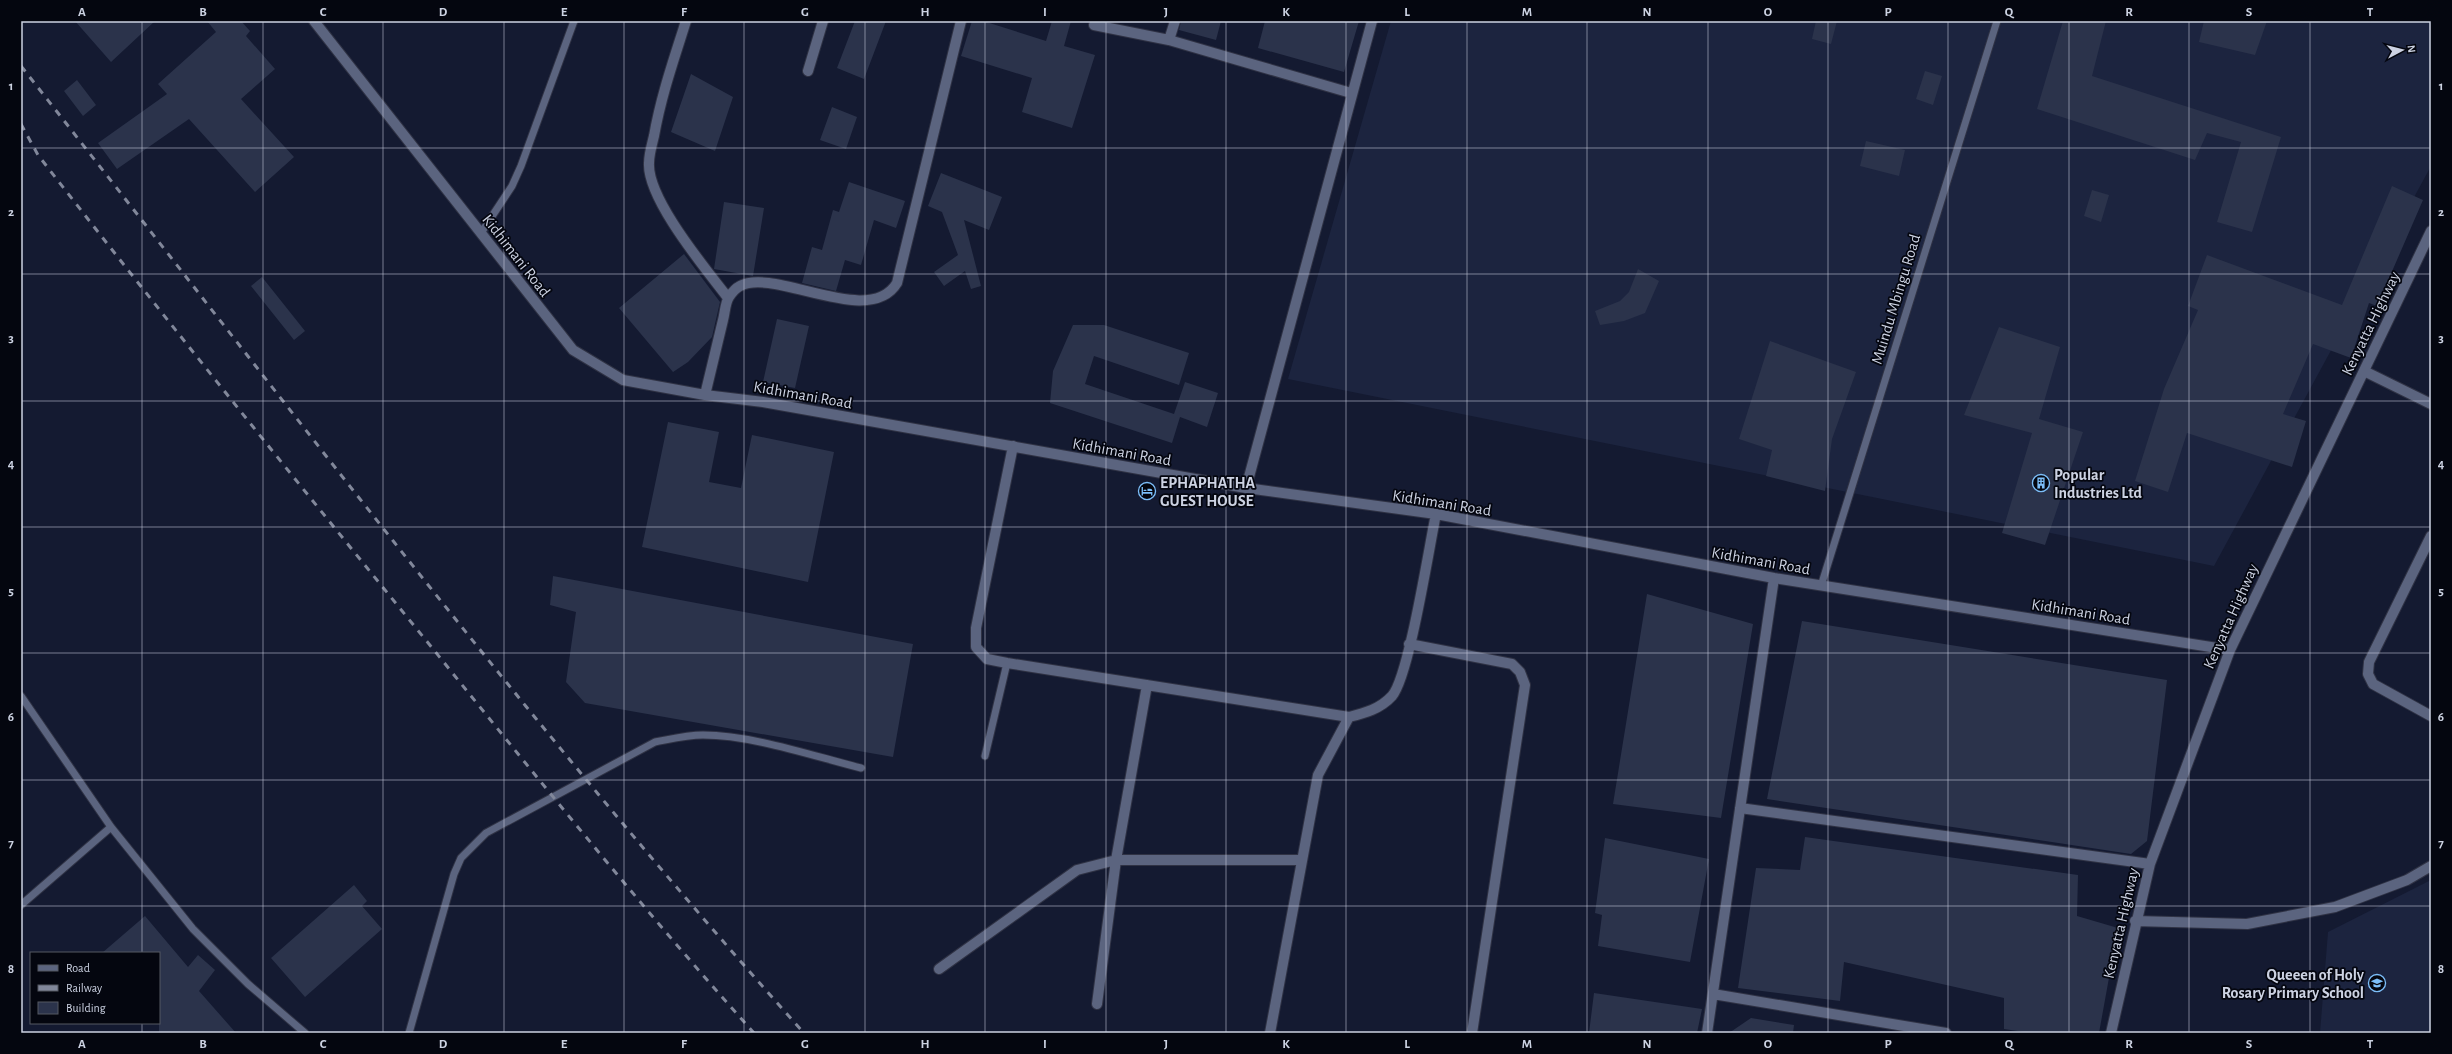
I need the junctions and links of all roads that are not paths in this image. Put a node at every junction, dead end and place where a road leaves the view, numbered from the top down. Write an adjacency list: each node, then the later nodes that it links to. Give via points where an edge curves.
1 (314, 21): 14 (street, Kidhimani Road)
2 (574, 21): 14 (lane, via 521,166 512,186)
3 (686, 21): 15 (street, via 660,105 649,163 652,180 662,204 691,249)
4 (823, 21): 11 (street)
5 (961, 21): 15 (street, via 897,283 893,289 887,294 866,299 846,300 761,282 740,286)
6 (1175, 21): 10 (street)
7 (1372, 21): 12 (street)
8 (1996, 21): 24 (lane, Muindu Mbingu Road)
9 (1094, 25): 10 (street)
10 (1169, 40): 12 (street)
11 (808, 71)
12 (1351, 93): 20 (street)
13 (2431, 231): 16 (street, Kenyatta Highway)
14 (481, 233): 17 (street, Kidhimani Road, via 573,350 623,380)
15 (728, 298): 17 (street)
16 (2364, 371): 18 (street); 26 (street, Kenyatta Highway)
17 (705, 395): 19 (street, Kidhimani Road, via 763,402)
18 (2431, 404)
19 (1013, 446): 20 (street, Kidhimani Road); 27 (street, via 976,628 976,647 987,659)
20 (1246, 488): 21 (street, Kidhimani Road)
21 (1436, 514): 23 (street, Kidhimani Road); 25 (street)
22 (2431, 536): 30 (street, via 2369,662 2368,674 2372,684)
23 (1774, 578): 24 (street, Kidhimani Road); 34 (street)
24 (1821, 586): 26 (street, Kidhimani Road)
25 (1409, 644): 31 (street, via 1404,670 1393,696 1372,711); 48 (street, via 1512,664 1520,672 1525,685)
26 (2230, 650): 38 (street, Kenyatta Highway)
27 (1007, 663): 28 (street); 32 (lane)
28 (1147, 685): 31 (street); 36 (street)
29 (21, 696): 35 (lane)
30 (2431, 716)
31 (1349, 717): 37 (street, via 1318,775)
32 (985, 756)
33 (861, 768): 46 (lane, via 740,738 704,735 678,737 650,745 486,833 460,858)
34 (1740, 808): 38 (street); 43 (street)
35 (111, 827): 40 (lane); 45 (lane, via 193,929 248,984)
36 (1116, 860): 37 (street); 42 (street, via 1077,870); 44 (street)
37 (1302, 860): 47 (street)
38 (2150, 864): 41 (street, Kenyatta Highway)
39 (2431, 866): 41 (street, via 2400,882 2335,907 2313,912 2247,924)
40 (21, 905)
41 (2135, 921): 51 (street, Kenyatta Highway)
42 (939, 969)
43 (1713, 994): 49 (street); 50 (street)
44 (1097, 1004)
45 (305, 1033)
46 (410, 1033)
47 (1270, 1033)
48 (1472, 1033)
49 (1707, 1033)
50 (1946, 1033)
51 (2111, 1033)

